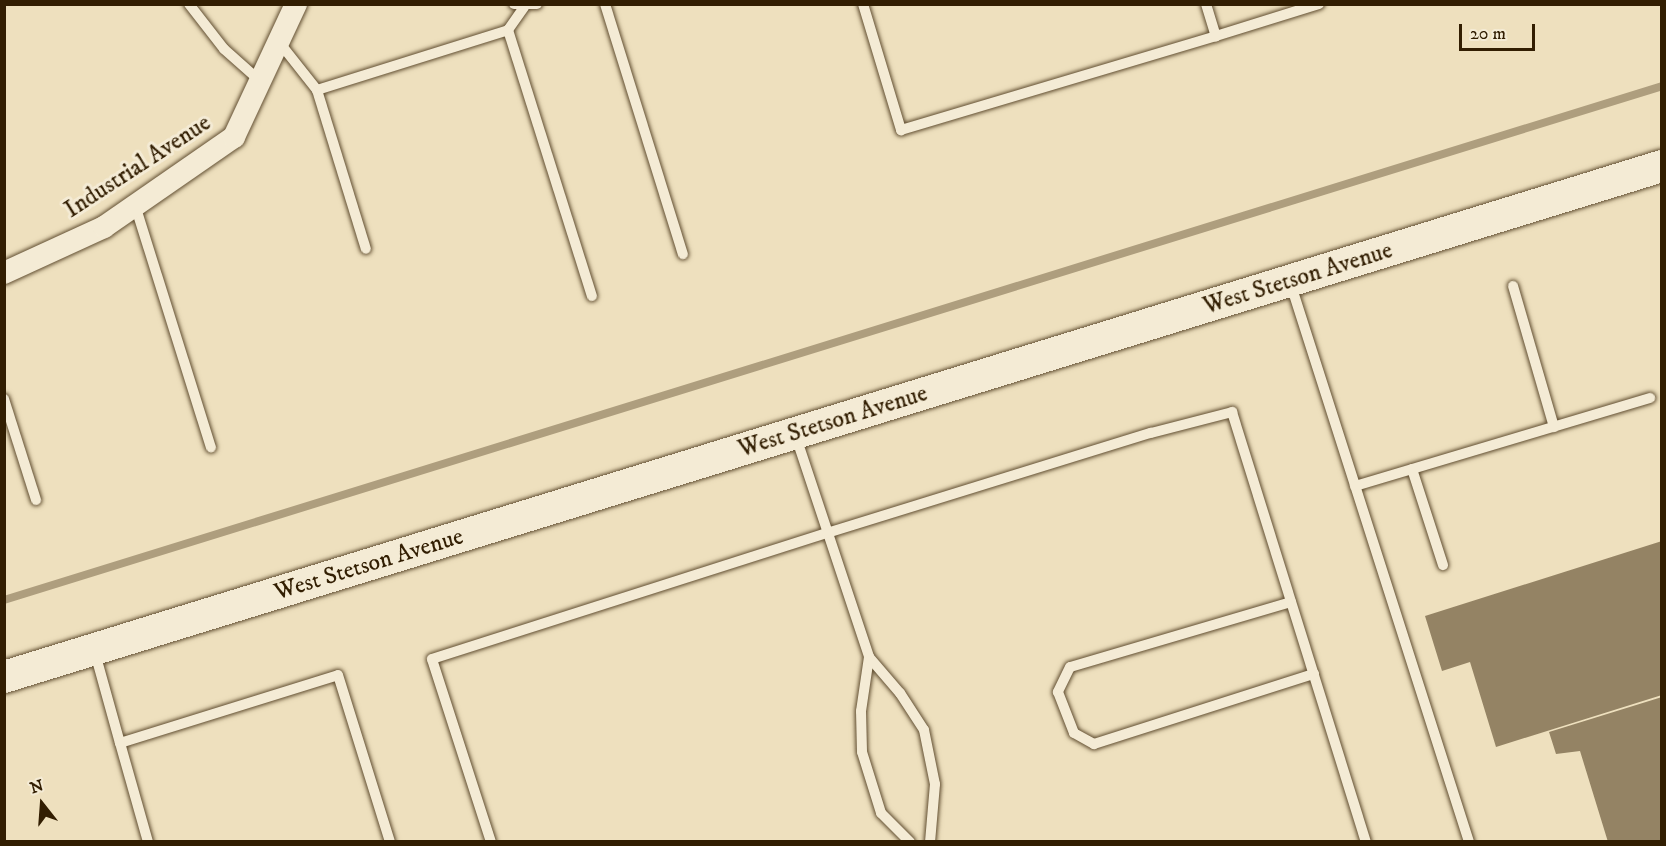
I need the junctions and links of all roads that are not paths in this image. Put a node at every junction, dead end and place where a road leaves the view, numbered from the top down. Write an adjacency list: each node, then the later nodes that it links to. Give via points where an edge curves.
1 (189, 4): 12 (lane, via 224,49)
2 (296, 4): 11 (street, Industrial Avenue)
3 (537, 4): 8 (lane)
4 (605, 4): 17 (lane)
5 (863, 4): 10 (lane, via 900,130)
6 (1206, 4): 10 (lane)
7 (1319, 4): 10 (lane)
8 (519, 6): 9 (lane)
9 (508, 30): 13 (lane); 21 (lane)
10 (1216, 36)
11 (279, 42): 12 (street, Industrial Avenue); 13 (lane)
12 (261, 81): 15 (street, Industrial Avenue, via 234,137)
13 (318, 90): 16 (lane)
14 (1662, 166): 19 (main road, West Stetson Avenue)
15 (135, 206): 18 (street, Industrial Avenue, via 104,227); 26 (lane)
16 (366, 249)
17 (683, 254)
18 (4, 273)
19 (1290, 281): 25 (main road, West Stetson Avenue); 28 (lane)
20 (1513, 286): 24 (lane)
21 (592, 296)
22 (1650, 398): 24 (lane)
23 (4, 399): 29 (lane)
24 (1554, 427): 27 (lane)
25 (795, 434): 30 (lane); 33 (main road, West Stetson Avenue)
26 (211, 447)
27 (1412, 469): 28 (lane); 31 (lane)
28 (1355, 486): 44 (lane)
29 (36, 500)
30 (827, 533): 32 (lane, via 1151,433 1232,412); 34 (lane); 40 (lane, via 432,659)
31 (1443, 565)
32 (1291, 602): 35 (lane); 35 (lane, via 1070,667 1058,692 1074,733 1094,744)
33 (94, 650): 36 (main road, West Stetson Avenue); 37 (lane)
34 (868, 657): 41 (lane, via 861,711 862,752 881,813); 42 (lane, via 900,693 924,730 934,784)
35 (1314, 674): 43 (lane)
36 (4, 677)
37 (120, 743): 38 (lane); 39 (lane, via 338,675)
38 (148, 842)
39 (390, 842)
40 (491, 842)
41 (910, 842)
42 (930, 842)
43 (1366, 842)
44 (1469, 842)

